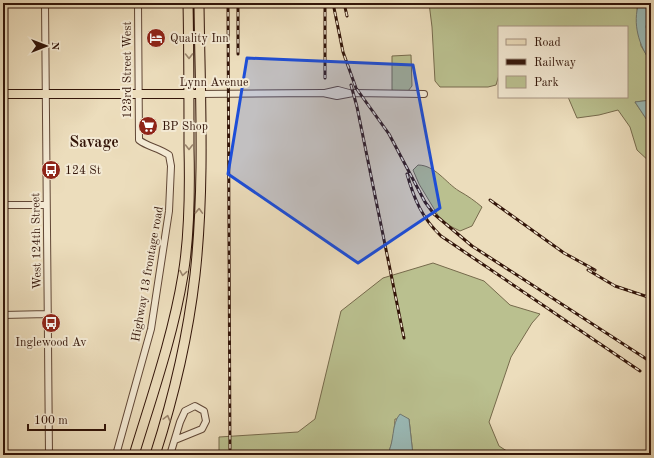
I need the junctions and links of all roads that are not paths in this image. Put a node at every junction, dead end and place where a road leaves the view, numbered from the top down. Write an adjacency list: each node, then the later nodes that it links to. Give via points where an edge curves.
1 (45, 3): 6 (street, West 124th Street)
2 (138, 3): 7 (street, 123rd Street West)
3 (188, 3): 8 (highway, one-way to 8)
4 (199, 3): 9 (highway)
5 (3, 94): 6 (main road, Lynn Avenue)
6 (45, 94): 7 (main road, Lynn Avenue); 13 (street, West 124th Street)
7 (138, 94): 8 (main road, Lynn Avenue); 11 (street, 123rd Street West, via 139,140 146,146)
8 (189, 94): 9 (main road, Lynn Avenue); 19 (highway, one-way to 19, via 190,186 184,273 178,303)
9 (200, 94): 10 (street, Lynn Avenue); 20 (highway, one-way to 9, via 188,326 195,274 200,174)
10 (424, 94)
11 (158, 148): 18 (street, Highway 13 frontage road, via 169,155 171,166 165,243 151,329)
12 (3, 205): 13 (street)
13 (46, 206): 14 (street, West 124th Street)
14 (48, 314): 15 (street); 17 (street, West 124th Street)
15 (3, 315)
16 (175, 440): 16 (street, via 202,429 206,421 204,411 195,406 185,411); 21 (street)
17 (49, 455)
18 (116, 455)
19 (134, 455)
20 (156, 455)
21 (170, 455)

